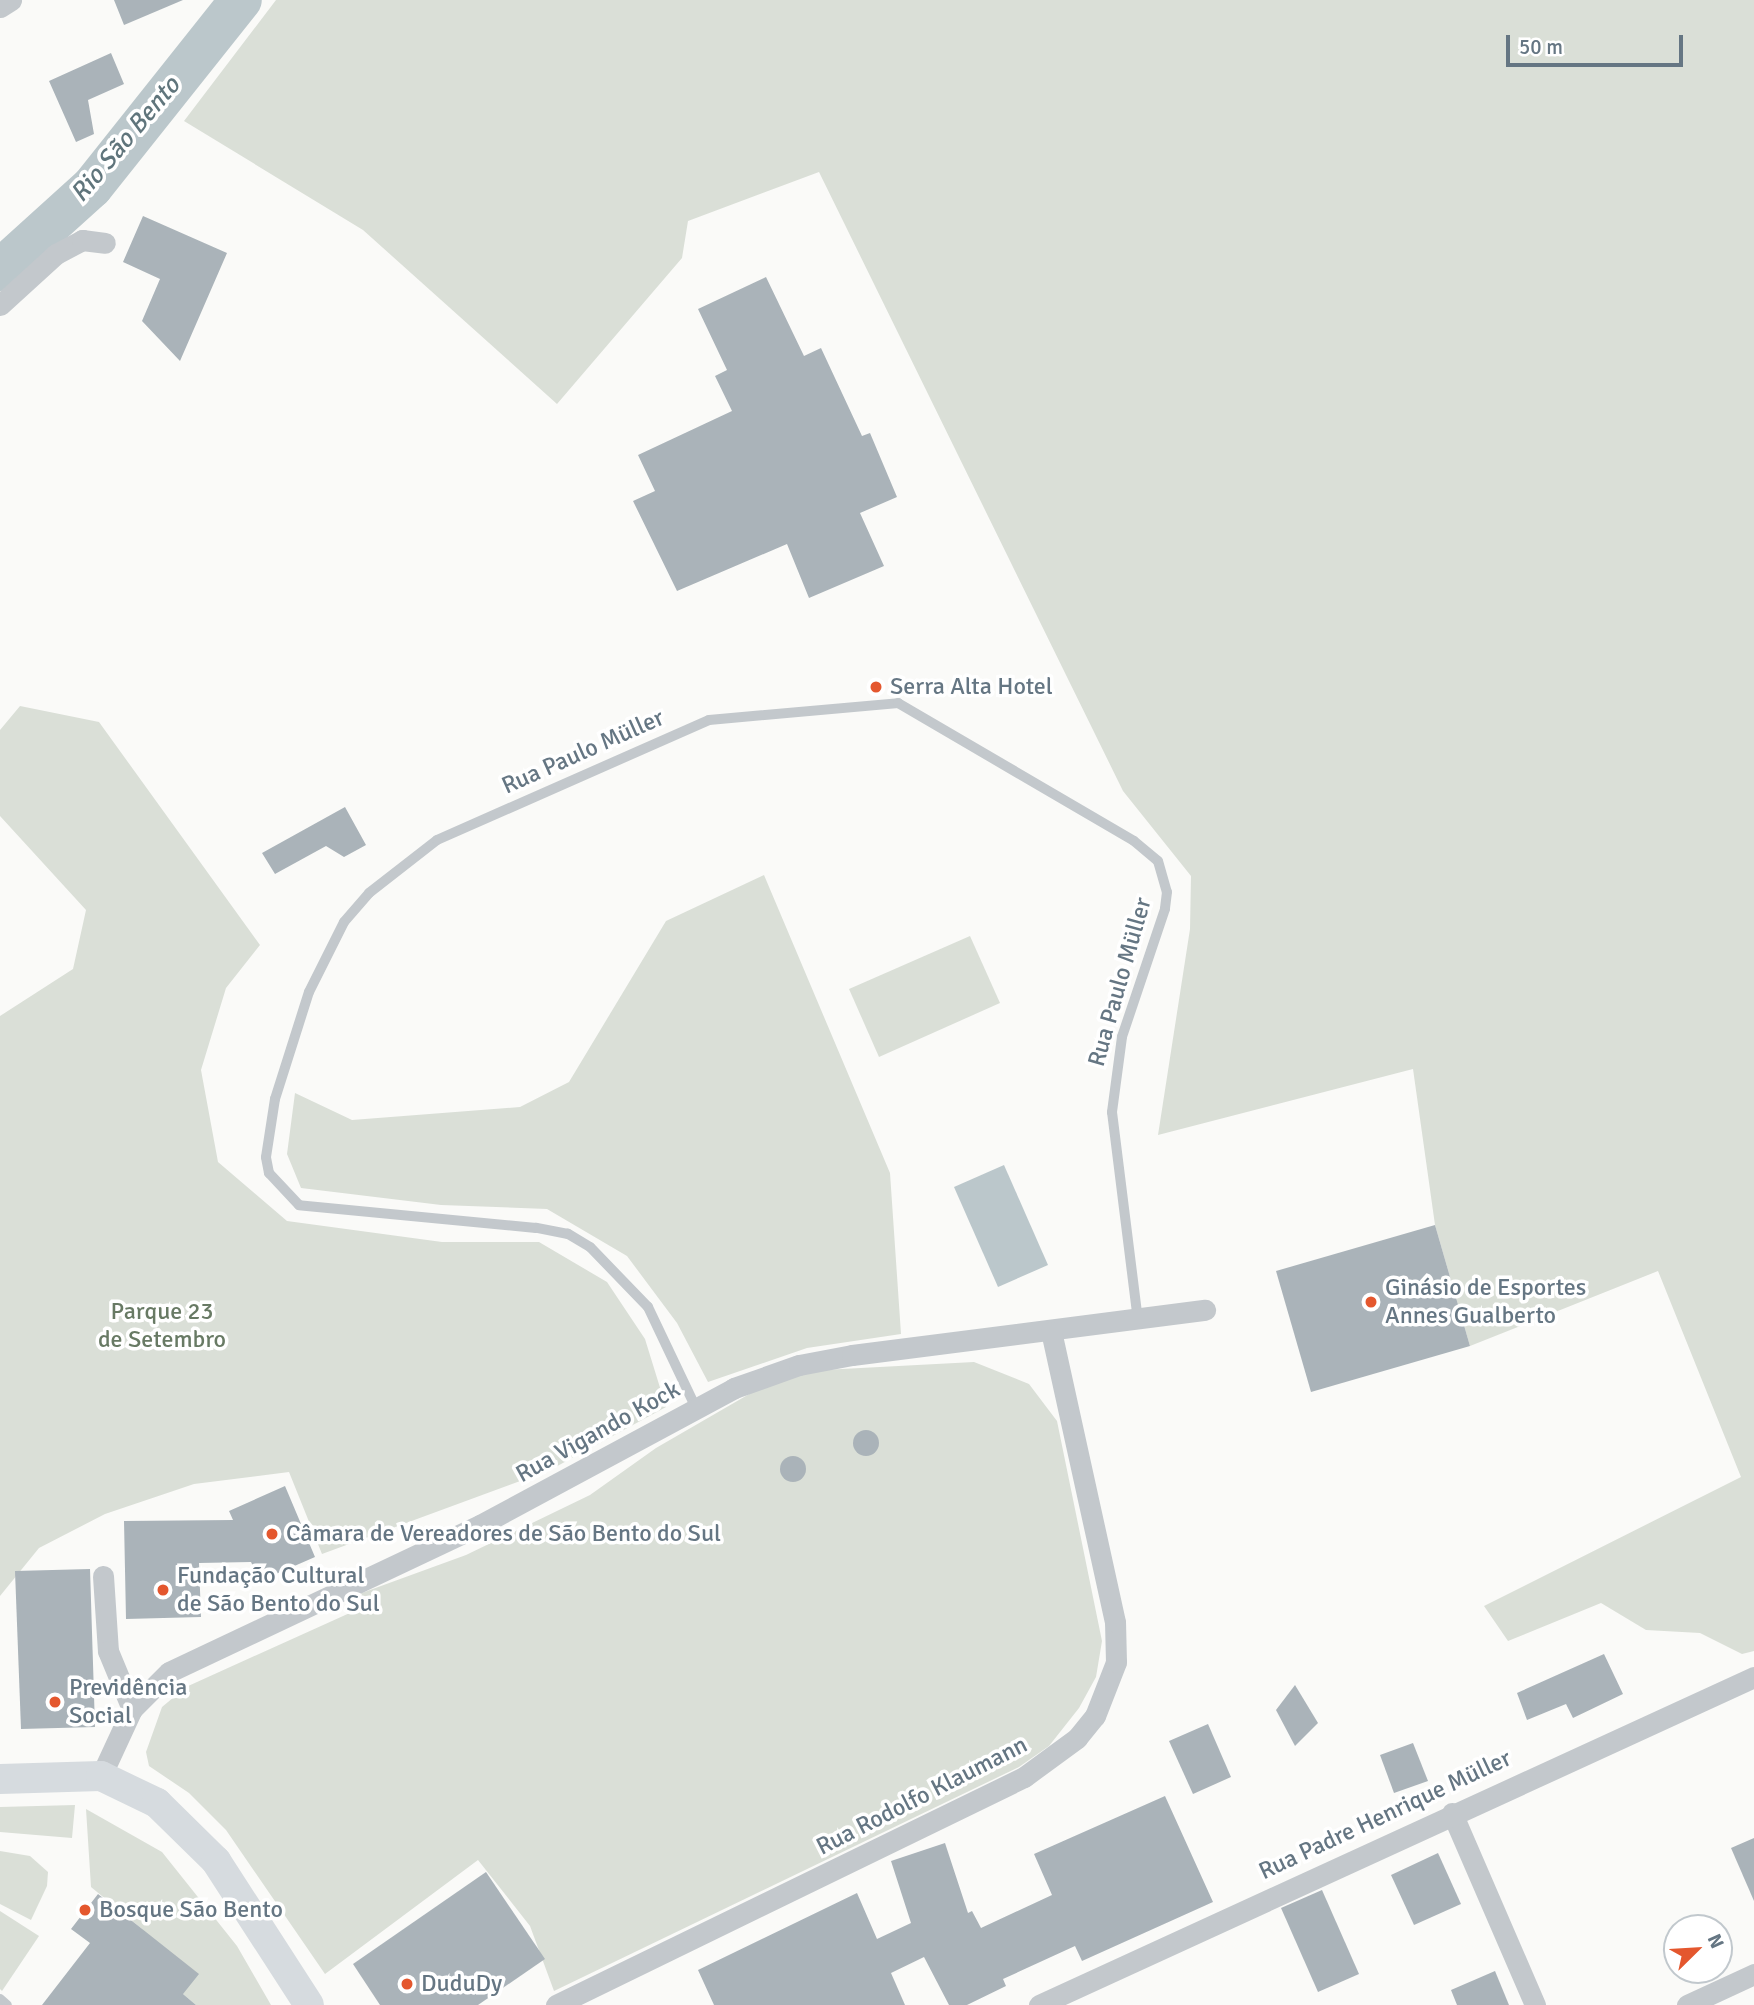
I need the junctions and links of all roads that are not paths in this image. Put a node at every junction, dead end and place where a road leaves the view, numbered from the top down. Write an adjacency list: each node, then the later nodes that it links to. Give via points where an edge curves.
1 (11, 0): 2 (street)
2 (0, 7)
3 (105, 243): 4 (street, via 82,240 56,254)
4 (0, 305)
5 (1205, 1310): 6 (street, Rua Vigando Kock)
6 (1138, 1320): 7 (street, Rua Vigando Kock); 8 (lane, Rua Paulo Müller, via 1112,1112 1122,1037 1165,909 1167,892 1158,861 1135,841 898,703 709,720 437,840 369,893 344,922 309,992 275,1099 266,1157 269,1173 299,1205 568,1234 590,1247 648,1307)
7 (1051, 1332): 8 (street, Rua Vigando Kock, via 799,1365); 19 (street, Rua Rodolfo Klaumann, via 1115,1622 1116,1662 1095,1716 1077,1738 1024,1777)
8 (696, 1408): 11 (street, Rua Vigando Kock, via 480,1525 194,1658 150,1687)
9 (103, 1576): 11 (street, via 108,1651)
10 (1754, 1676): 14 (street, Rua Padre Henrique Müller)
11 (132, 1709): 12 (street, Rua Vigando Kock)
12 (101, 1776): 13 (main road); 18 (main road, via 157,1803 198,1839)
13 (0, 1779)
14 (1452, 1813): 20 (street, Rua Padre Henrique Müller); 21 (street)
15 (1754, 1974): 22 (street)
16 (0, 1999): 17 (lane)
17 (7, 2005)
18 (309, 2005)
19 (556, 2005)
20 (1039, 2005)
21 (1535, 2005)
22 (1687, 2005)

